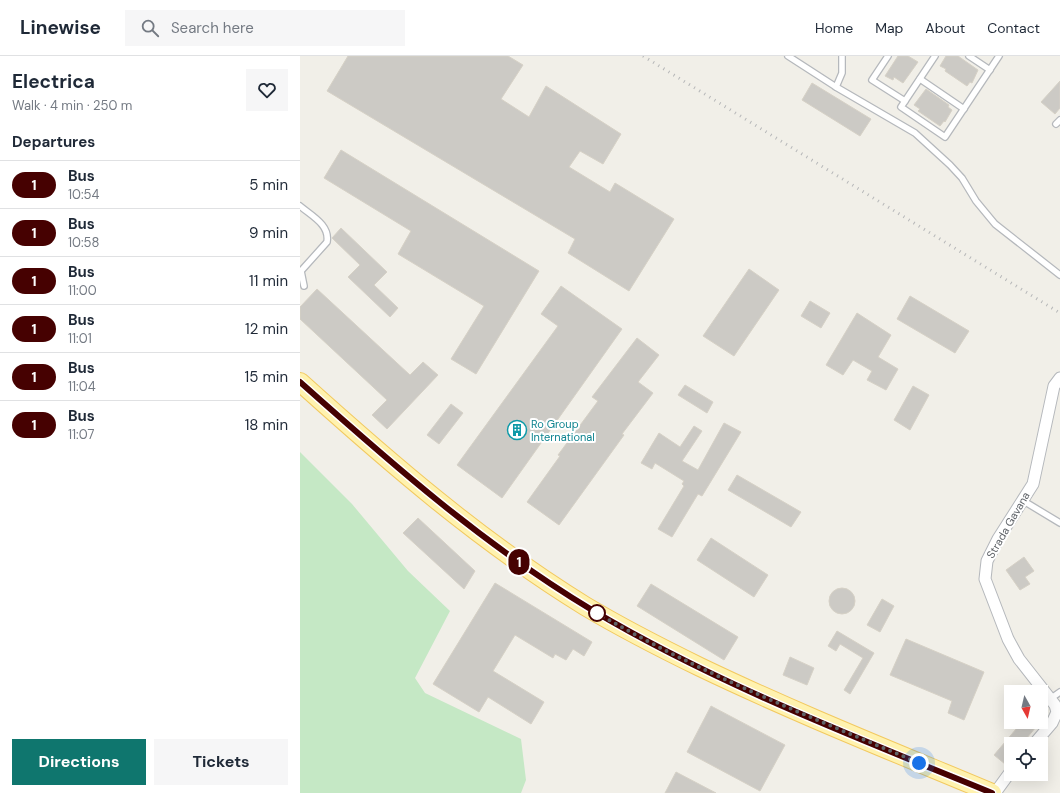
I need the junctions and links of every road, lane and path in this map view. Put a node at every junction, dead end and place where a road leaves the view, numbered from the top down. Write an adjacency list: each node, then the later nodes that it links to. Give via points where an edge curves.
1 (788, 56): 9 (lane)
2 (842, 56): 9 (lane, via 842,73)
3 (888, 56): 10 (lane, via 872,80)
4 (935, 56): 8 (lane)
5 (970, 56): 7 (lane)
6 (999, 56): 7 (lane)
7 (990, 70): 11 (lane)
8 (920, 80): 10 (lane); 11 (lane)
9 (836, 87): 13 (lane, via 915,133 962,178 976,201 995,224)
10 (905, 101): 11 (lane, via 901,107 946,137)
11 (964, 109)
12 (300, 206): 14 (lane, via 324,226 327,238 327,242 301,271)
13 (1060, 275)
14 (304, 286)
15 (1060, 378): 17 (street, Strada Gavana, via 1054,386 1032,484)
16 (300, 382): 24 (main road, via 449,510 532,571 589,608 662,648 736,684)
17 (1022, 500): 18 (lane); 20 (street, Strada Gavana, via 987,561 985,579 1008,639 1019,659)
18 (1060, 523)
19 (1060, 692): 20 (lane)
20 (1050, 699): 21 (street, Strada Gavana)
21 (1058, 714): 22 (street, Strada Gavana)
22 (1040, 737)
23 (1004, 781): 25 (street)
24 (992, 793)
25 (995, 793)

